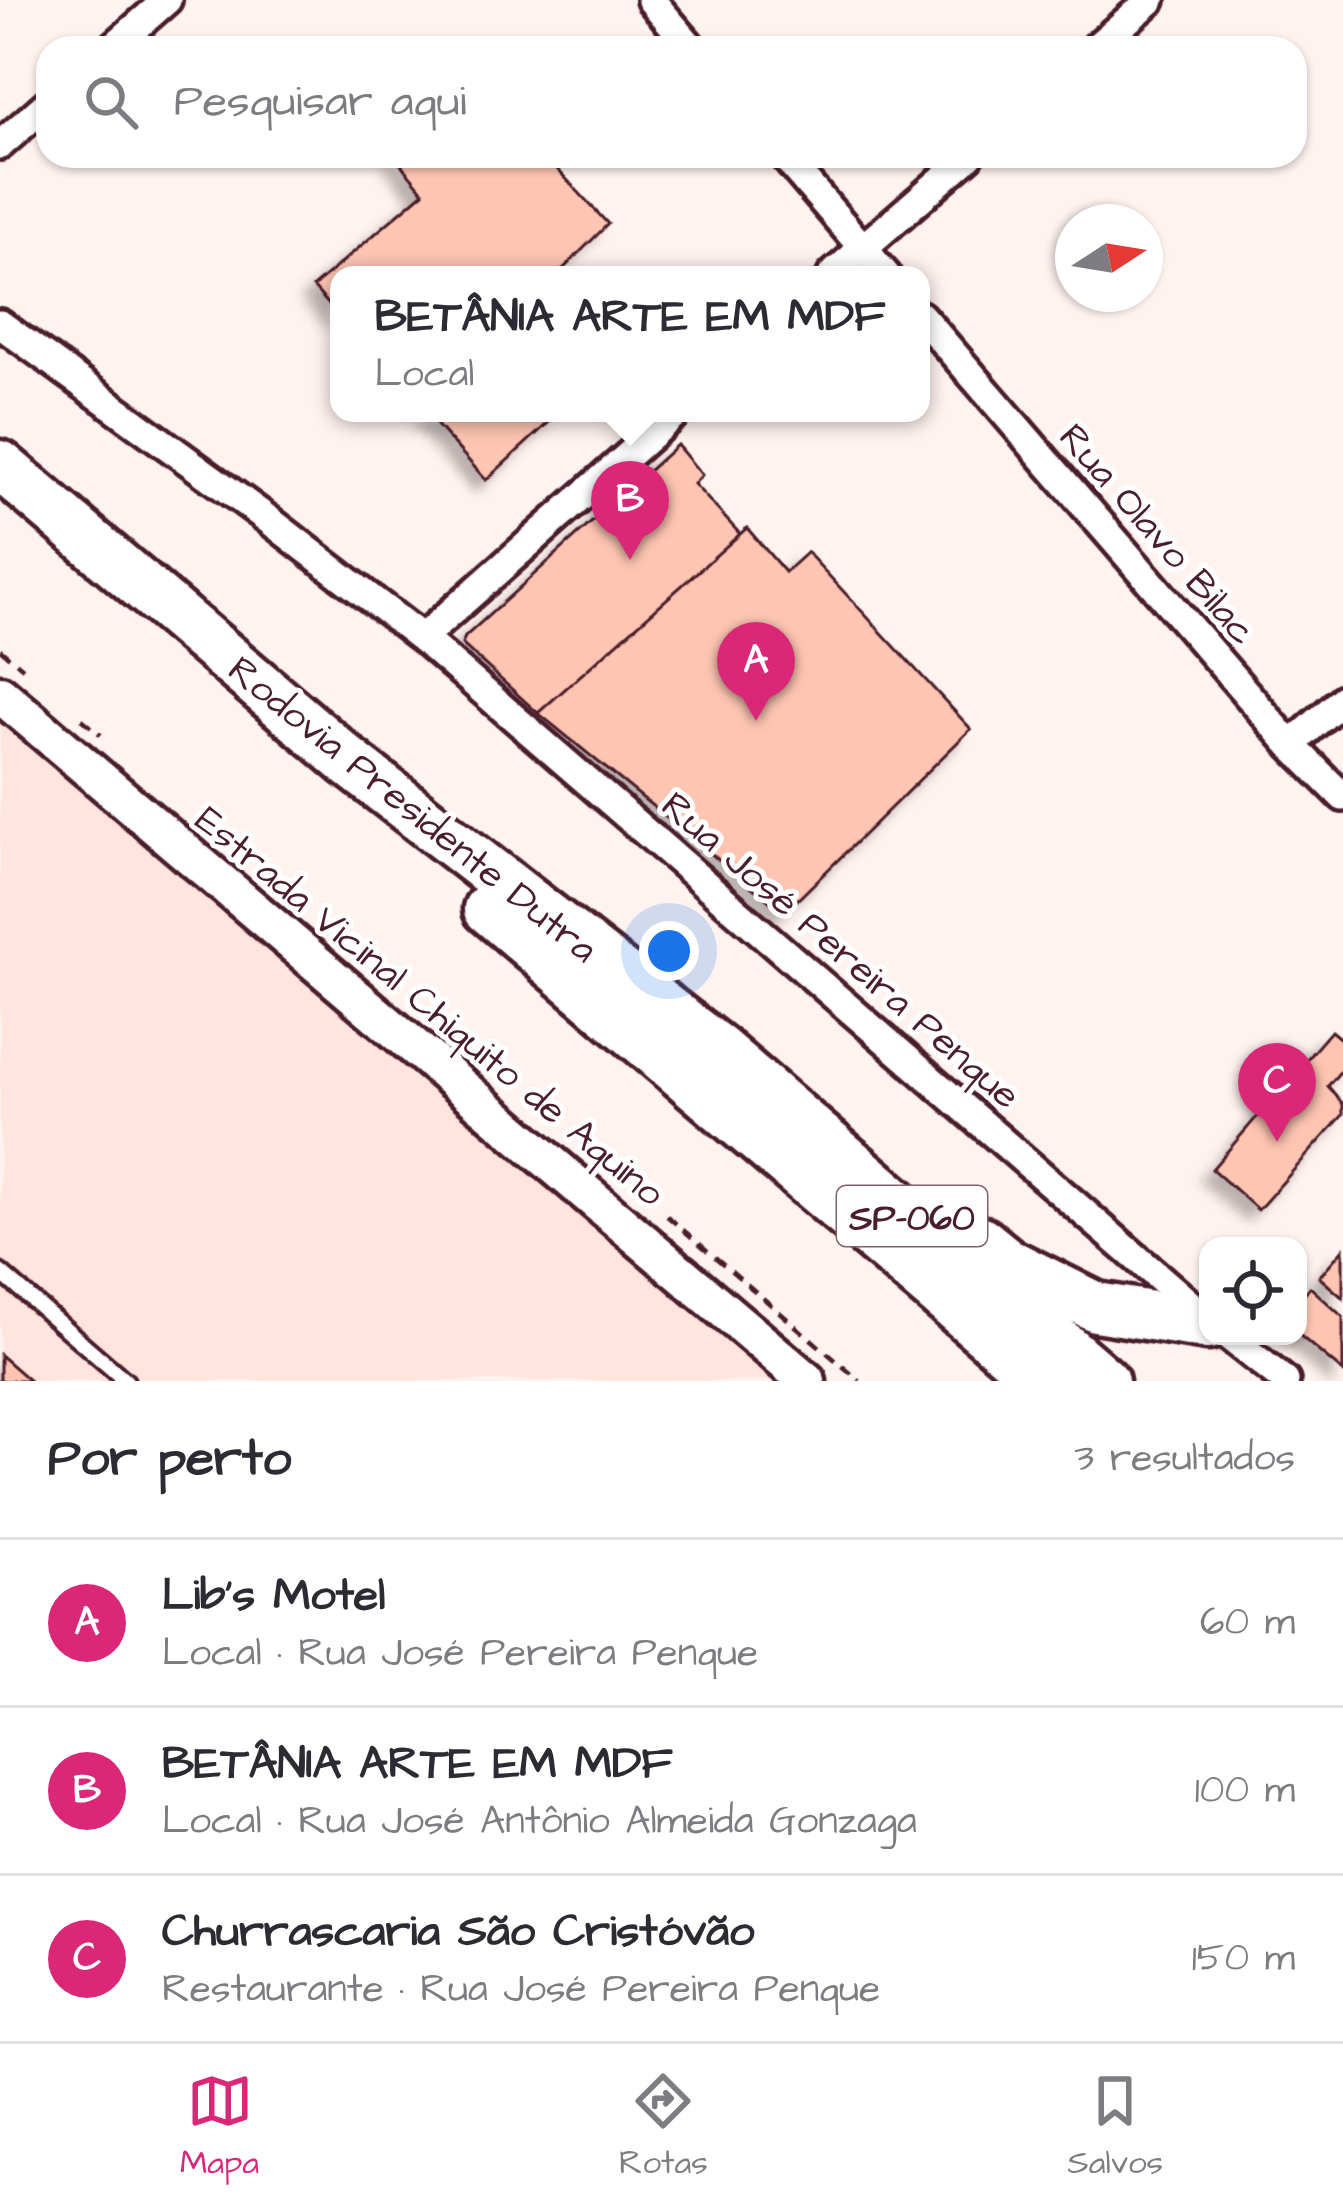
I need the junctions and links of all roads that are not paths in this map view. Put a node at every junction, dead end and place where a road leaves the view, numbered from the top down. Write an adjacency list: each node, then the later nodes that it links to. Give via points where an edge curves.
1 (166, 0): 4 (street)
2 (650, 0): 5 (street)
3 (1151, 0): 6 (street)
4 (126, 36)
5 (682, 36)
6 (1109, 36)
7 (36, 114): 8 (street)
8 (0, 145)
9 (794, 168): 11 (street)
10 (955, 168): 11 (street)
11 (862, 248): 12 (street); 13 (street)
12 (842, 266)
13 (878, 266)
14 (0, 324): 21 (street)
15 (930, 326): 24 (street, Rua Olavo Bilac)
16 (666, 422): 21 (street)
17 (0, 462): 20 (highway)
18 (0, 493): 20 (highway, Rodovia Presidente Dutra / SP-060)
19 (0, 506): 20 (highway)
20 (76, 544): 26 (highway, Rodovia Presidente Dutra / SP-060); 33 (highway, Rodovia Presidente Dutra / SP-060)
21 (422, 638): 28 (street, Rua José Pereira Penque)
22 (0, 694): 32 (street, Estrada Vicinal Chiquito de Aquino)
23 (1343, 699): 24 (street)
24 (1291, 745): 25 (street, Rua Olavo Bilac)
25 (1343, 796)
26 (720, 1051): 29 (highway, via 797,1091 1008,1263 1096,1307); 34 (highway, Rodovia Presidente Dutra / SP-060)
27 (0, 1272): 31 (lane)
28 (1199, 1314)
29 (1199, 1321)
30 (1240, 1345): 35 (street)
31 (126, 1381)
32 (807, 1381)
33 (1042, 1381)
34 (1104, 1381)
35 (1286, 1381)

